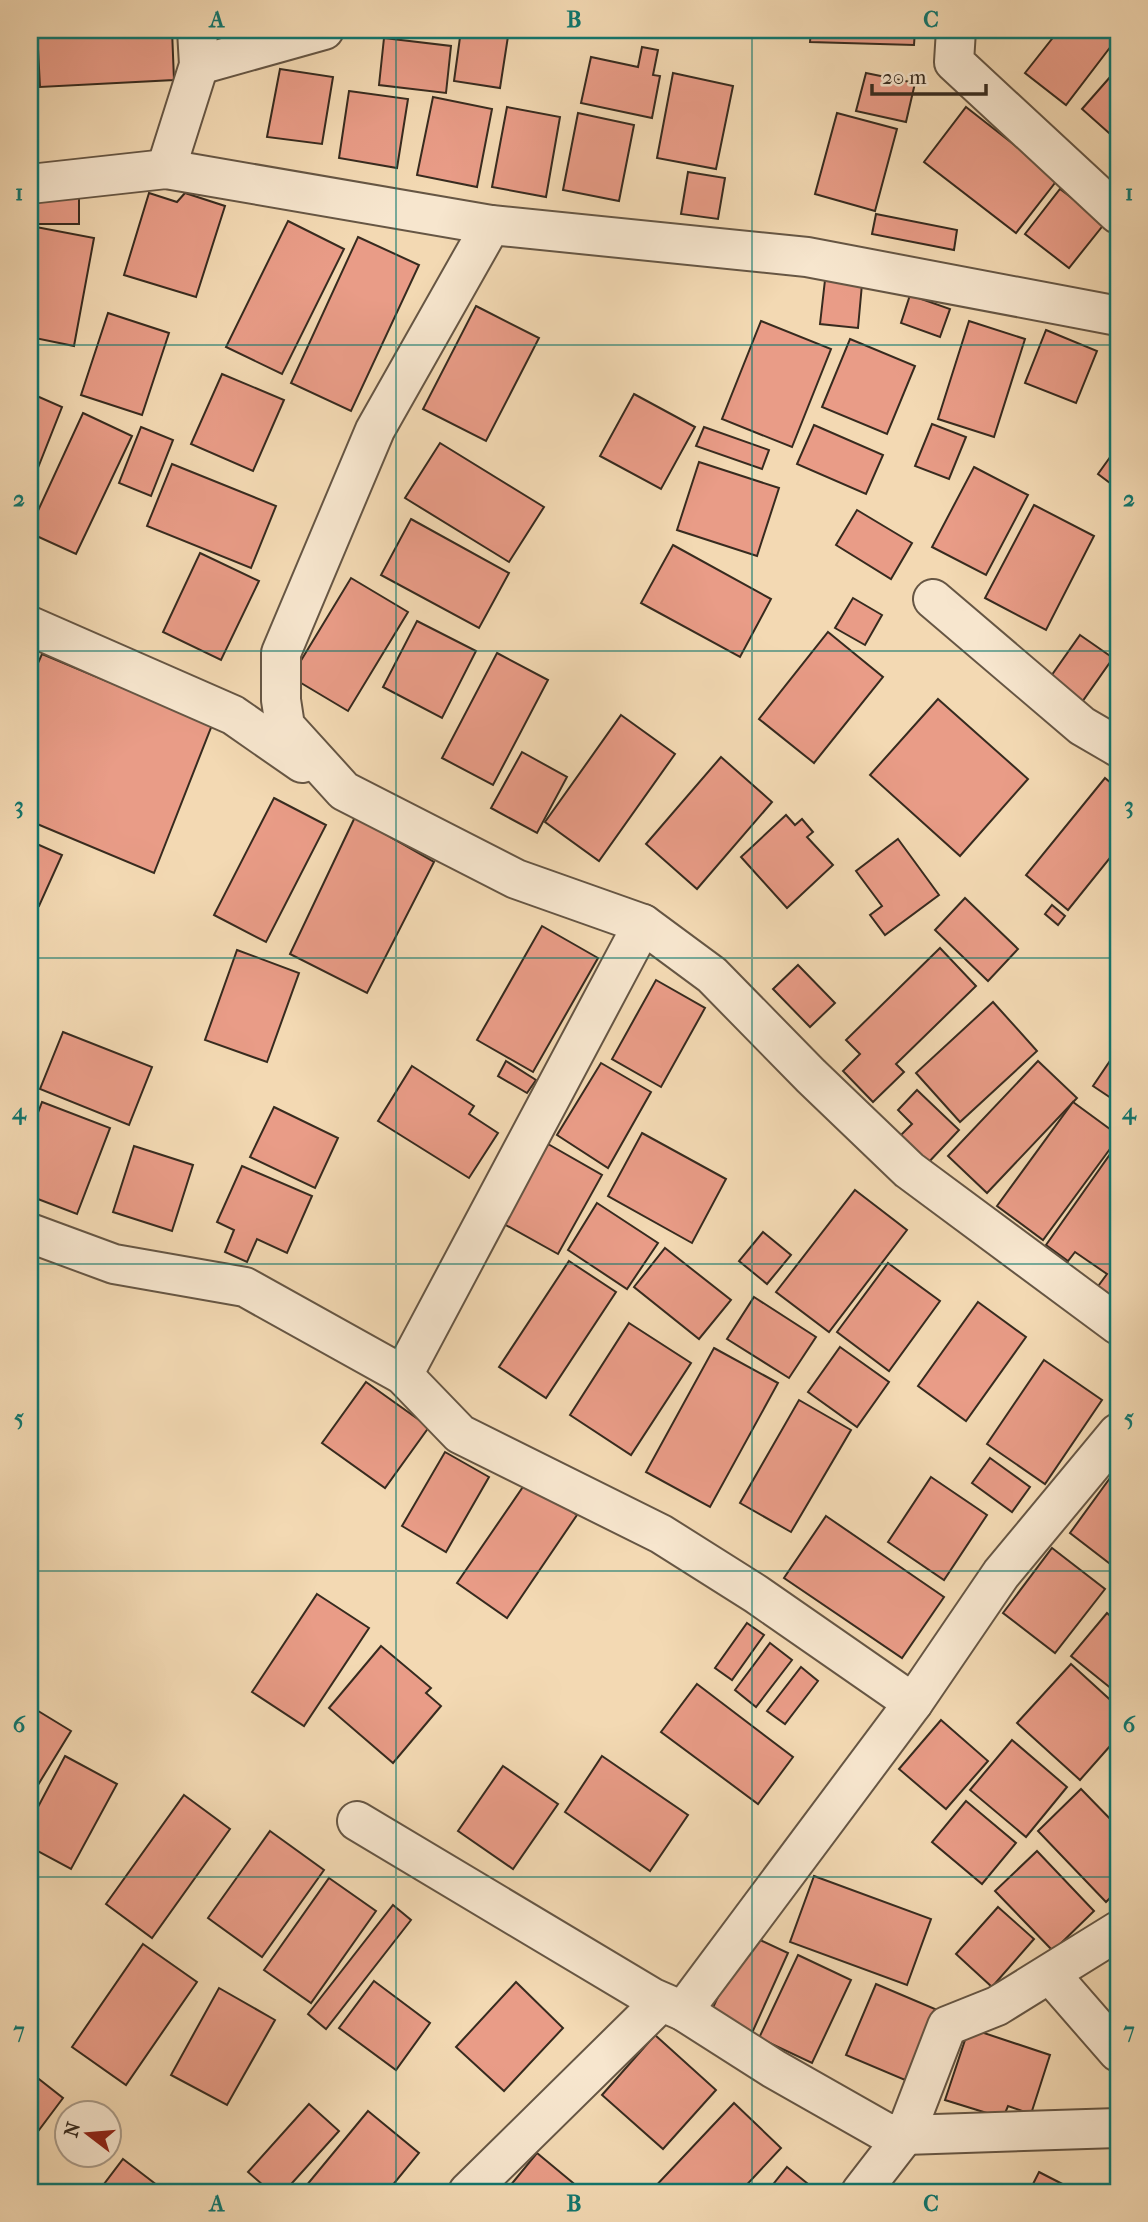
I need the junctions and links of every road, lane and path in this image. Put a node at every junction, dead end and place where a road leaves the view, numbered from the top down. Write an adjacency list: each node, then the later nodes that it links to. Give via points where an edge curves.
1 (324, 30): 3 (street)
2 (956, 30): 6 (street, via 954,62)
3 (198, 47): 4 (street)
4 (166, 169): 5 (street); 7 (street)
5 (30, 184)
6 (1118, 214)
7 (491, 225): 8 (street, via 807,257); 12 (street, via 375,430 281,653 285,726)
8 (1118, 316)
9 (933, 599): 11 (street, via 1082,726)
10 (30, 626): 12 (street, via 233,715)
11 (1118, 747)
12 (344, 791): 13 (street, via 516,878)
13 (643, 924): 15 (street, via 712,975 909,1170); 16 (street)
14 (30, 1233): 16 (street, via 114,1264 245,1287)
15 (1118, 1325)
16 (403, 1375): 18 (street, via 460,1434 661,1534)
17 (1118, 1433): 18 (street, via 1001,1574)
18 (914, 1703): 22 (street)
19 (357, 1822): 22 (street)
20 (1118, 1931): 21 (street)
21 (1050, 1974): 23 (street); 25 (street, via 997,2006 947,2026)
22 (672, 2007): 25 (street, via 861,2120 885,2132); 26 (street)
23 (1118, 2052)
24 (1118, 2128): 25 (street)
25 (905, 2135): 27 (street)
26 (468, 2192)
27 (861, 2192)

